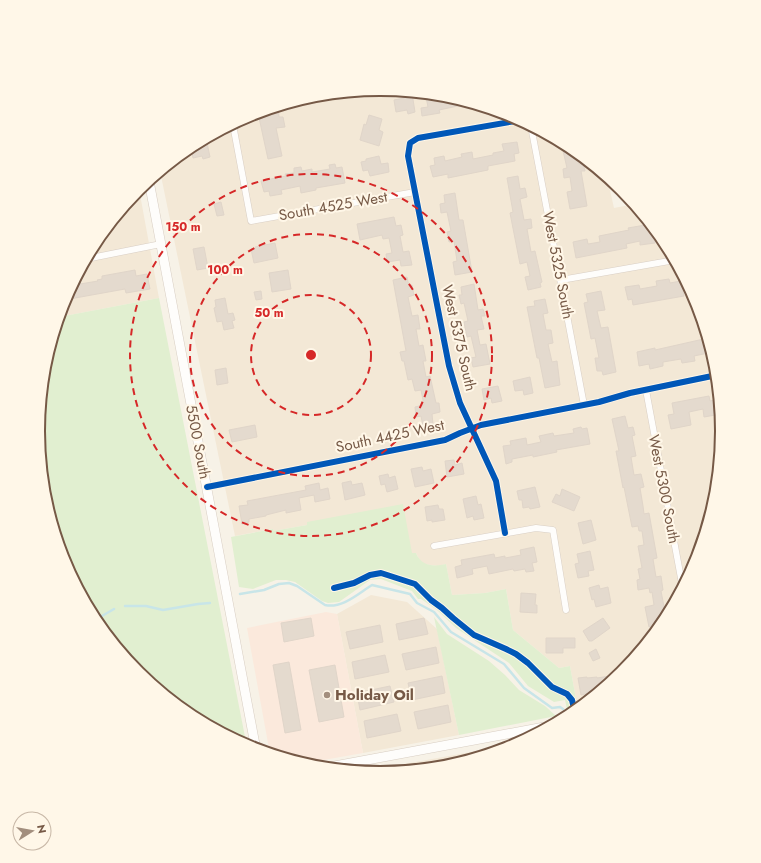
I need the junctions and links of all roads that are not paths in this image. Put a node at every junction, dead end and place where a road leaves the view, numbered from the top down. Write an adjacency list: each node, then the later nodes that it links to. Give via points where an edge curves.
1 (509, 122): 5 (street, West 5375 South, via 418,138 410,143 408,156)
2 (234, 130): 5 (street, South 4525 West, via 251,221)
3 (532, 133): 9 (street, West 5325 South)
4 (150, 187): 6 (main road, 5500 South)
5 (415, 192): 13 (street, West 5375 South, via 449,366 460,403)
6 (161, 244): 7 (street); 14 (main road, 5500 South)
7 (94, 257)
8 (669, 261): 9 (street)
9 (561, 280): 12 (street, West 5325 South)
10 (711, 376): 11 (street, South 4425 West)
11 (646, 390): 12 (street, South 4425 West); 17 (street, West 5300 South)
12 (584, 405): 13 (street, South 4425 West)
13 (472, 428): 14 (street, South 4425 West, via 445,440); 15 (street, West 5375 South, via 496,481)
14 (207, 487): 20 (main road, 5500 South)
15 (505, 533): 16 (street); 18 (street, via 536,528 553,530)
16 (434, 546)
17 (681, 579)
18 (566, 610)
19 (530, 731): 21 (main road)
20 (255, 742)
21 (343, 765)

